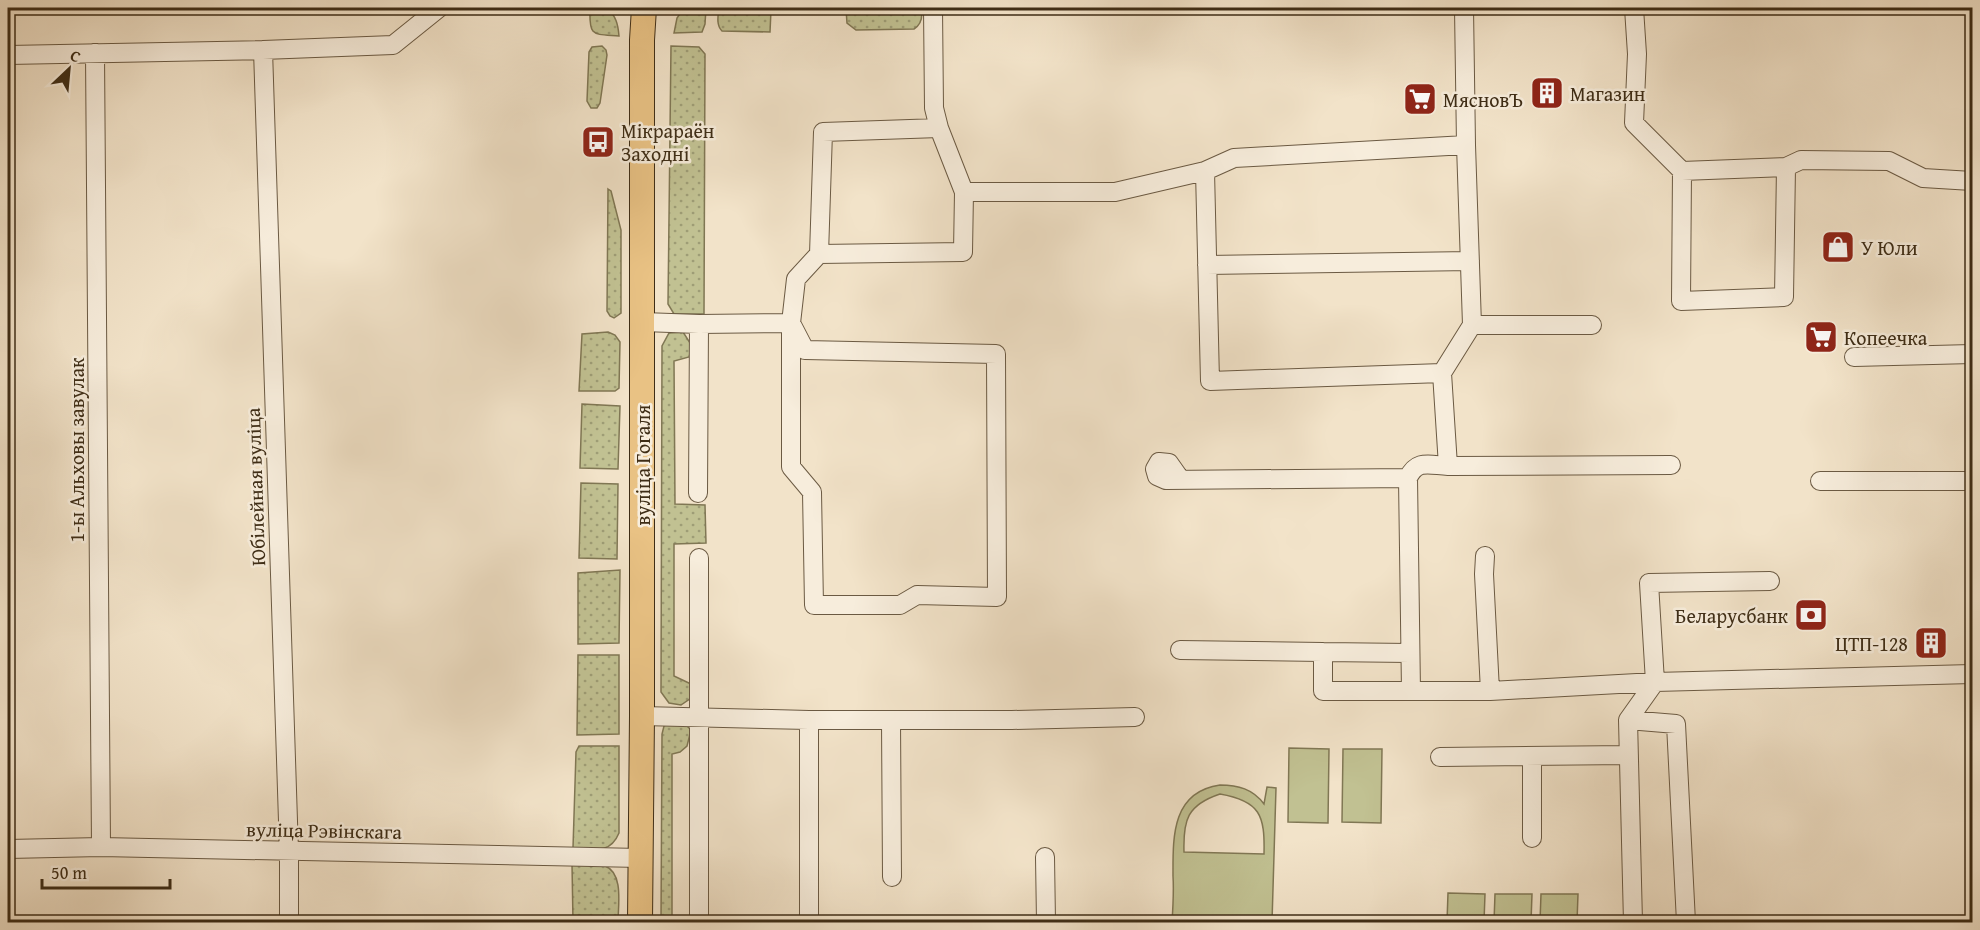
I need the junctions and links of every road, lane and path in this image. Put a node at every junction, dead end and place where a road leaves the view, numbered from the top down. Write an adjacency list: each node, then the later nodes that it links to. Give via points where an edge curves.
1 (439, 8): 6 (street, via 393,45)
2 (644, 8): 19 (main road, вуліца Гогаля)
3 (933, 8): 9 (street, via 934,108)
4 (1464, 8): 10 (street)
5 (1634, 8): 13 (street, via 1634,123)
6 (263, 50): 7 (street); 56 (street, Юбілейная вуліца)
7 (95, 53): 8 (street); 54 (street, 1-ы Альховы завулак)
8 (8, 55)
9 (939, 128): 15 (street); 16 (street, via 823,132)
10 (1466, 145): 12 (street, via 1234,158); 17 (street)
11 (1786, 167): 13 (street); 13 (street, via 1784,297 1680,301); 14 (street, via 1801,160 1889,161 1923,178)
12 (1205, 171): 15 (street, via 1115,192); 18 (street)
13 (1682, 171)
14 (1972, 181)
15 (964, 192): 16 (street, via 963,252)
16 (819, 254): 20 (street, via 796,279)
17 (1470, 261): 18 (street); 23 (street)
18 (1207, 265): 26 (street, via 1210,381)
19 (642, 322): 21 (street); 44 (main road, вуліца Гогаля)
20 (791, 323): 20 (street, via 805,350 996,354 997,597 917,595 900,605 814,605 812,492 791,467); 21 (street)
21 (699, 324): 33 (street)
22 (1592, 325): 23 (street)
23 (1472, 326): 26 (street)
24 (1972, 354): 25 (street)
25 (1854, 357)
26 (1442, 373): 28 (street)
27 (1671, 465): 28 (street)
28 (1448, 466): 29 (street, via 1418,465)
29 (1408, 478): 30 (street); 39 (street)
30 (1181, 480)
31 (1820, 481): 32 (street)
32 (1972, 481)
33 (698, 493)
34 (1485, 556): 43 (street)
35 (699, 558): 45 (street)
36 (1770, 581): 41 (street, via 1649,583)
37 (1180, 650): 38 (street)
38 (1323, 652): 39 (street); 42 (street, via 1323,692)
39 (1410, 653): 42 (street)
40 (1972, 674): 41 (street)
41 (1655, 682): 43 (street); 49 (street)
42 (1411, 691): 43 (street)
43 (1490, 691)
44 (642, 716): 45 (street); 58 (main road, вуліца Гогаля)
45 (699, 716): 47 (street); 62 (street)
46 (1135, 717): 48 (street)
47 (809, 720): 48 (street); 63 (street)
48 (891, 720): 59 (street)
49 (1628, 720): 50 (street); 66 (street, via 1676,724)
50 (1629, 755): 51 (street); 65 (street)
51 (1532, 756): 52 (street); 53 (street)
52 (1440, 757)
53 (1532, 838)
54 (101, 847): 55 (street, вуліца Рэвінскага); 56 (street, вуліца Рэвінскага)
55 (8, 849)
56 (289, 852): 58 (street, вуліца Рэвінскага); 60 (street, Юбілейная вуліца)
57 (1045, 857): 64 (street)
58 (640, 858): 61 (main road, вуліца Гогаля)
59 (892, 877)
60 (289, 922)
61 (640, 922)
62 (699, 922)
63 (809, 922)
64 (1046, 922)
65 (1633, 922)
66 (1686, 922)

